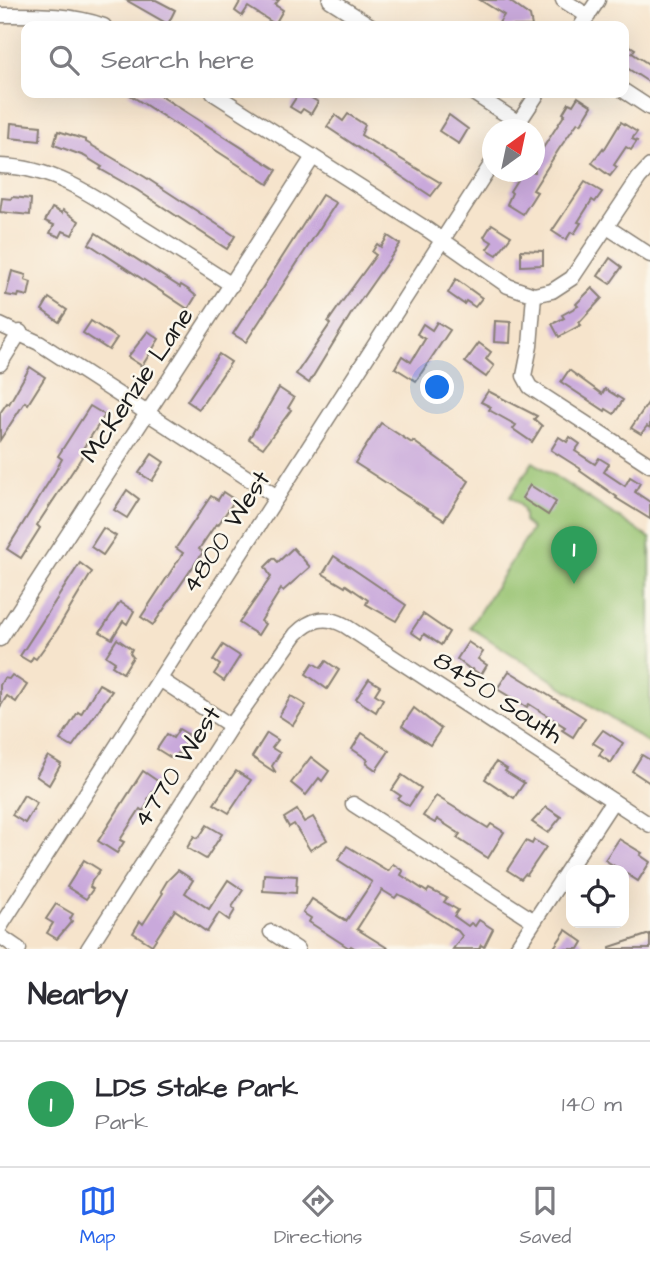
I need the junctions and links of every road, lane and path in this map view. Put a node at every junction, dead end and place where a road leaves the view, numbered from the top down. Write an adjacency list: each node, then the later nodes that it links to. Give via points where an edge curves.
1 (330, 0): 4 (street)
2 (563, 0): 8 (street)
3 (598, 0): 8 (street)
4 (346, 4): 7 (street)
5 (0, 15): 6 (street)
6 (89, 21)
7 (365, 21)
8 (585, 21)
9 (629, 94): 13 (street)
10 (222, 98): 16 (street)
11 (480, 98): 14 (street)
12 (535, 98): 15 (street)
13 (650, 108)
14 (508, 119)
15 (521, 119)
16 (313, 157): 21 (street); 23 (street, McKenzie Lane)
17 (0, 166): 23 (street, via 59,177)
18 (650, 166): 20 (street)
19 (482, 179): 21 (street, 4800 West)
20 (607, 227): 22 (street); 24 (street, via 572,278 552,291)
21 (442, 241): 24 (street, via 508,286); 30 (street, 4800 West)
22 (650, 255)
23 (232, 285): 28 (street, McKenzie Lane)
24 (534, 295): 29 (street, via 526,382)
25 (0, 325): 26 (street)
26 (20, 332): 27 (street); 28 (street)
27 (0, 364)
28 (146, 412): 30 (street); 32 (street, McKenzie Lane)
29 (650, 465)
30 (277, 497): 33 (street, 4800 West)
31 (316, 620): 34 (street, 4770 West, via 296,634); 35 (street, 8450 South, via 344,625)
32 (0, 639)
33 (160, 680): 34 (street); 39 (street, 4800 West)
34 (231, 726): 43 (street, 4770 West)
35 (613, 801): 37 (street, 8450 South); 38 (street)
36 (353, 804): 38 (street)
37 (650, 825)
38 (534, 921): 45 (street)
39 (0, 928)
40 (271, 932): 44 (street)
41 (0, 936): 42 (street)
42 (19, 949)
43 (88, 949)
44 (297, 949)
45 (516, 949)

